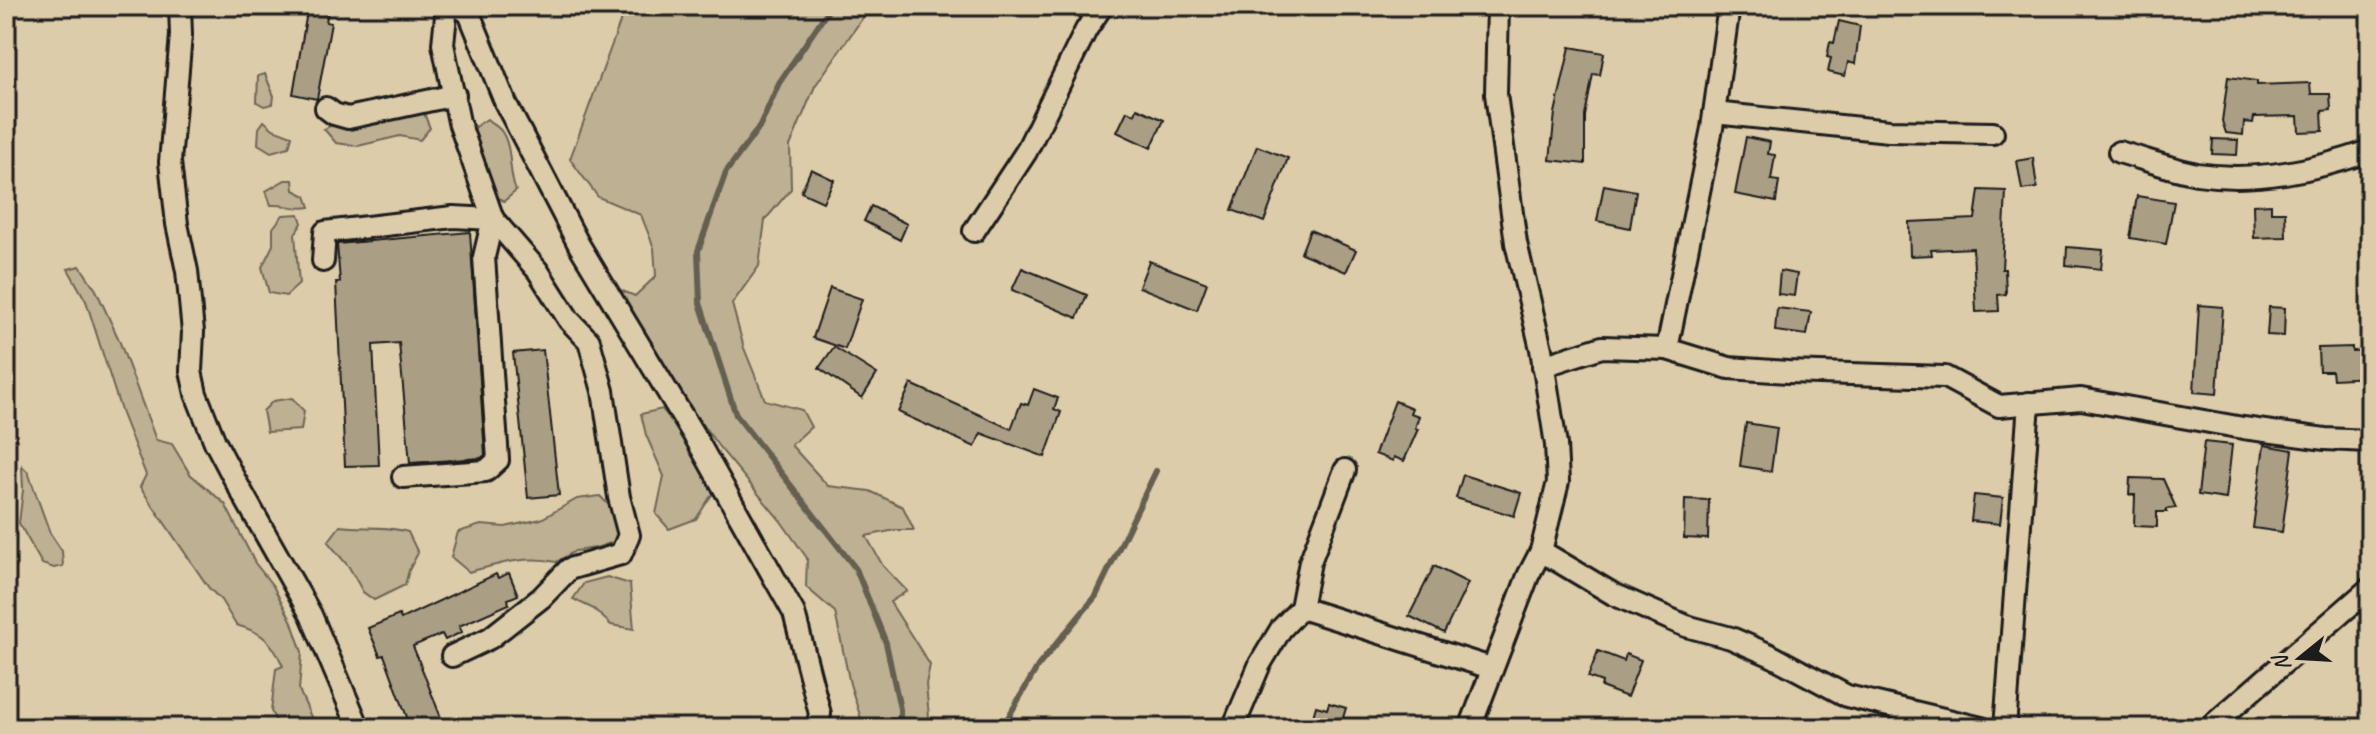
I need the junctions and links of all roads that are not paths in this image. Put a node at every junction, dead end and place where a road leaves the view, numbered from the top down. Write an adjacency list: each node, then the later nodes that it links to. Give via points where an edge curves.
1 (180, 6): 27 (street, via 170,162 187,271 196,394 222,455 311,615)
2 (447, 6): 7 (street, via 443,44)
3 (458, 6): 28 (street, via 469,13 506,104 579,245 794,613 820,714)
4 (1102, 6): 14 (street, via 1026,152)
5 (1498, 6): 17 (street, via 1496,94 1516,243)
6 (1729, 6): 9 (street)
7 (455, 95): 8 (street, via 348,118); 13 (street, via 459,122)
8 (326, 108)
9 (1714, 113): 10 (street, via 1889,131); 16 (street)
10 (1993, 133)
11 (2370, 151): 12 (street, via 2289,173 2242,178 2196,174)
12 (2119, 152)
13 (493, 219): 15 (street, via 453,217 325,232); 21 (street, via 484,257 498,460 486,471); 25 (street, via 589,341 629,535 621,554 569,569 490,638)
14 (974, 231)
15 (323, 261)
16 (1667, 349): 17 (street, via 1602,347); 18 (street, via 1729,368 1945,377 1999,406)
17 (1543, 366): 22 (street, via 1558,482)
18 (2029, 403): 19 (street, via 2081,399 2243,428); 32 (street)
19 (2370, 441)
20 (1345, 470): 24 (street, via 1310,562)
21 (403, 477)
22 (1541, 551): 26 (street); 31 (street, via 1613,594 1770,655 1847,696)
23 (2370, 588): 33 (street)
24 (1301, 608): 26 (street); 29 (street, via 1260,664)
25 (452, 656)
26 (1491, 668): 30 (street)
27 (359, 728)
28 (817, 728)
29 (1233, 728)
30 (1470, 728)
31 (1981, 728)
32 (2005, 728)
33 (2209, 728)

